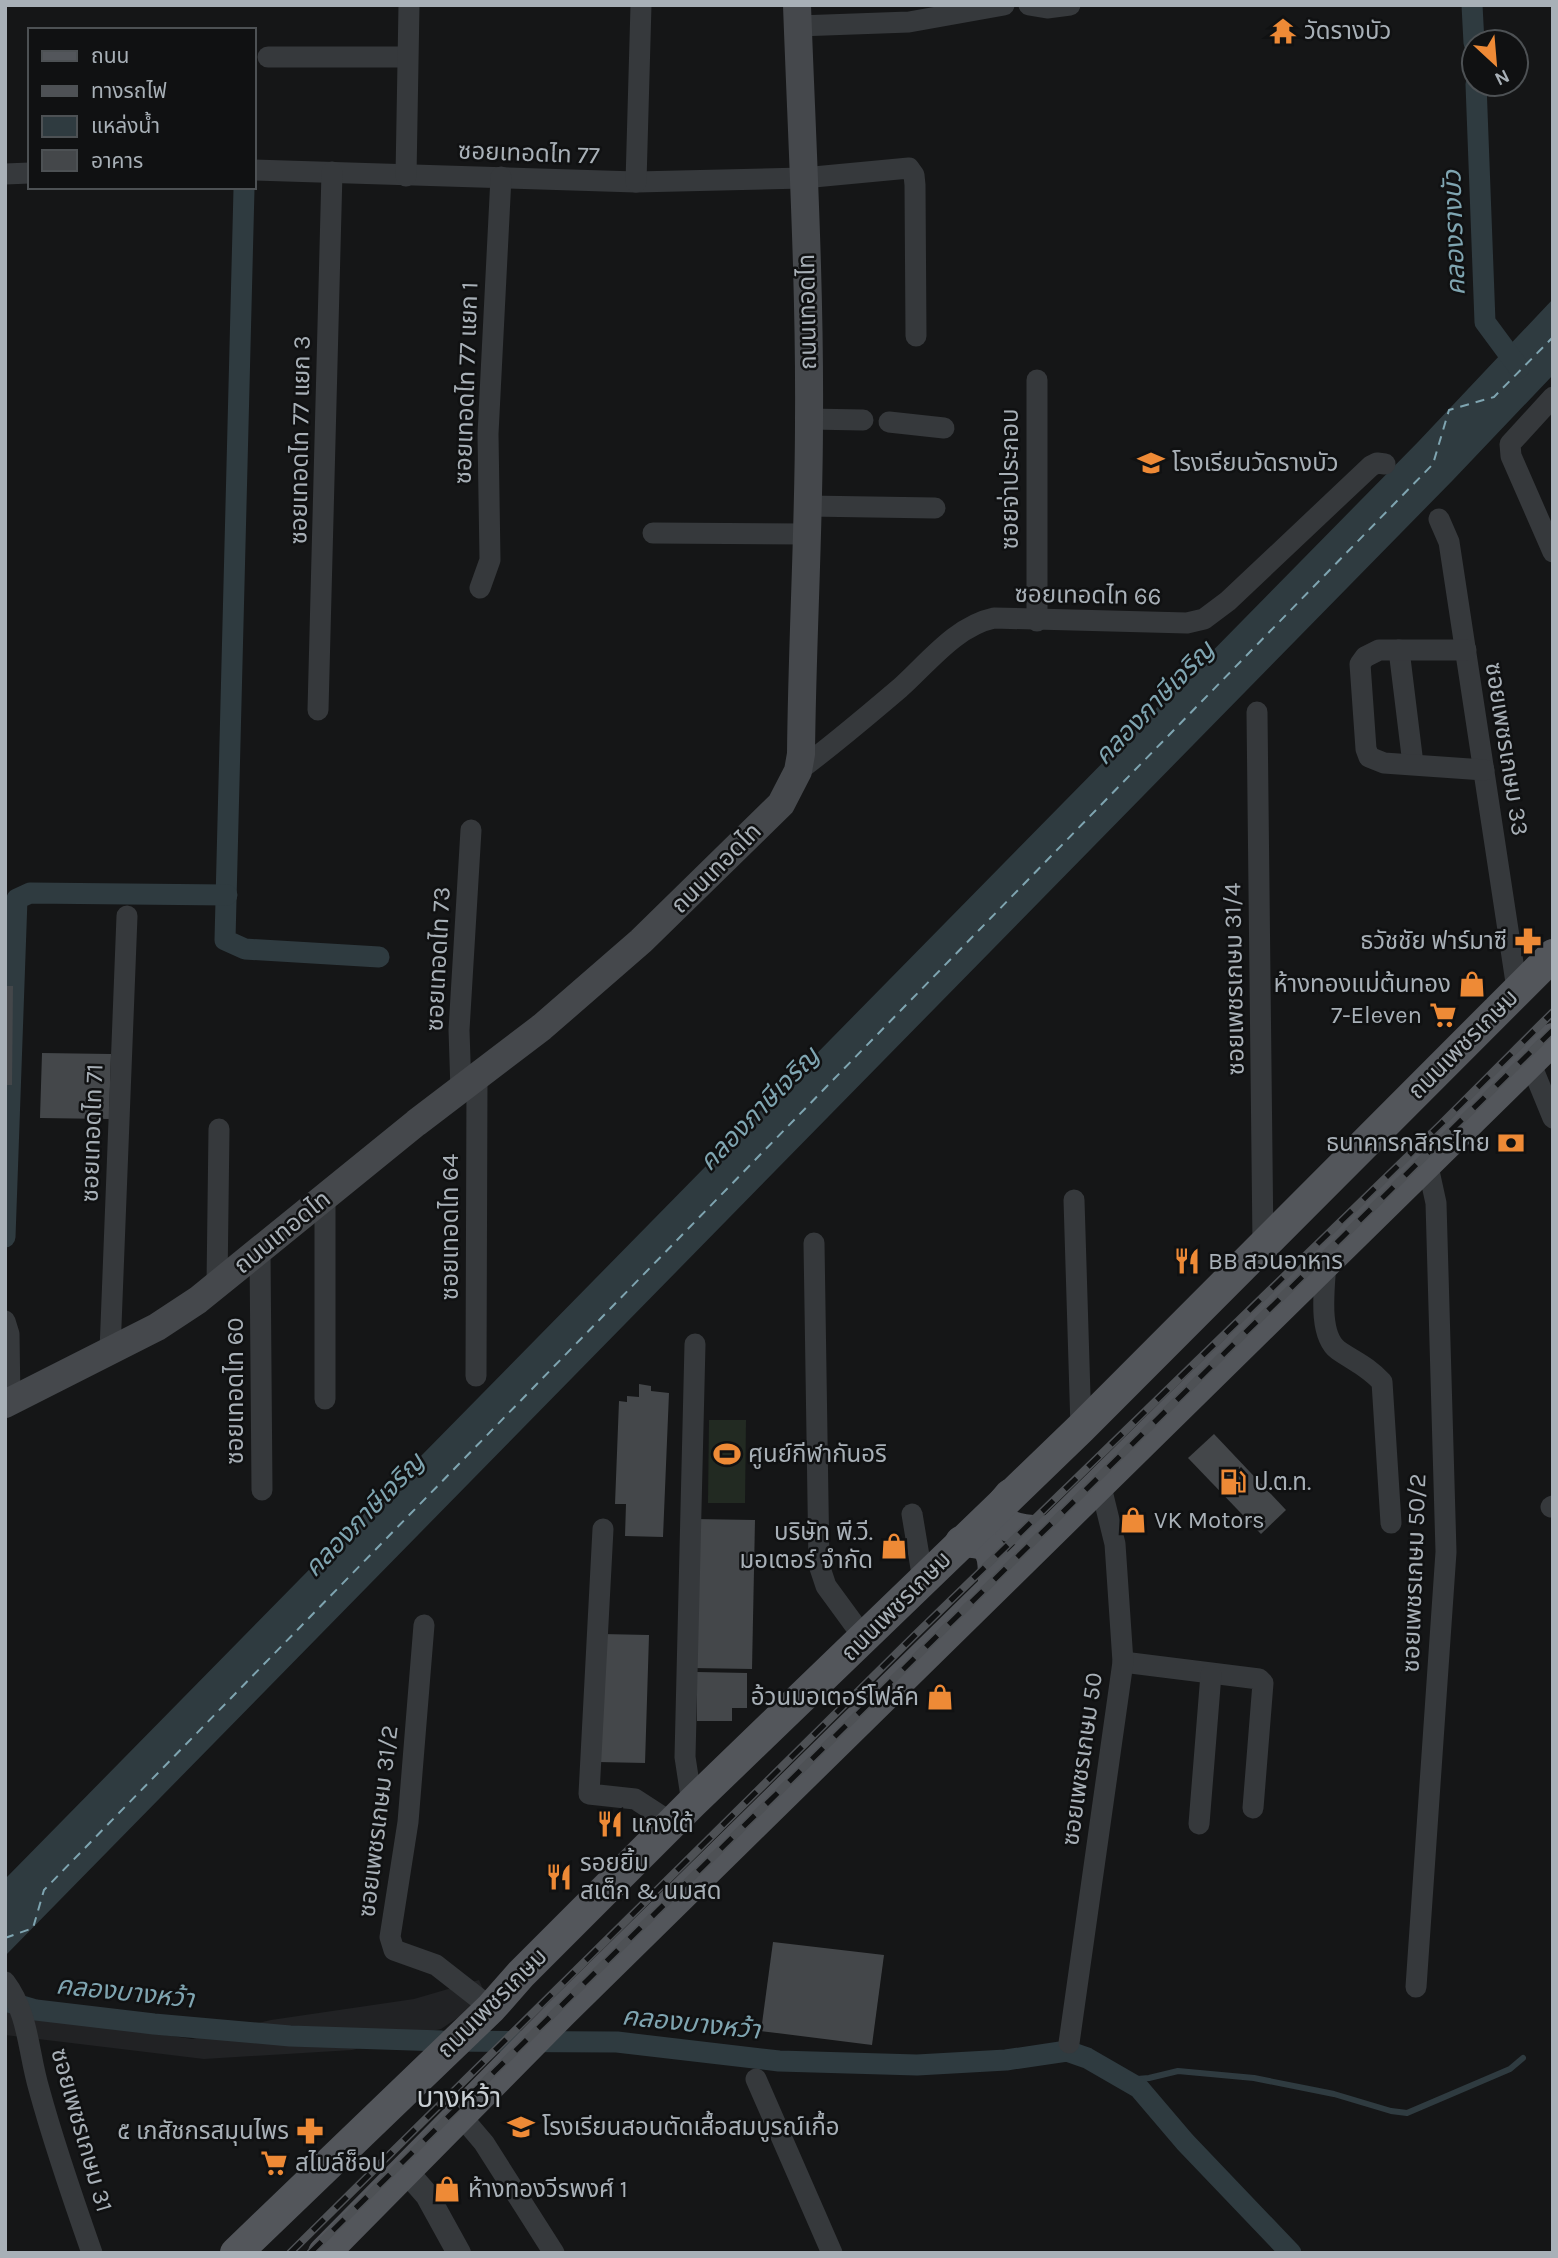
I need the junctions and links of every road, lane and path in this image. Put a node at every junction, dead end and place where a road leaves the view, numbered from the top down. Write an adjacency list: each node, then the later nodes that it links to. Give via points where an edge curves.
1 (409, 5): 8 (street)
2 (641, 5): 16 (street)
3 (1003, 5): 6 (street, via 909,22)
4 (1029, 5): 5 (street)
5 (1070, 5)
6 (798, 16): 15 (main road, ถนนเทอดไท)
7 (268, 57): 8 (street)
8 (407, 57): 13 (street)
9 (256, 170): 10 (street, ซอยเทอดไท 77)
10 (332, 172): 13 (street, ซอยเทอดไท 77); 35 (street, ซอยเทอดไท 77 แยก 3)
11 (28, 173): 12 (street)
12 (5, 174)
13 (406, 176): 14 (street, ซอยเทอดไท 77)
14 (500, 177): 16 (street, ซอยเทอดไท 77); 31 (street, ซอยเทอดไท 77 แยก 1, via 488,434 490,560)
15 (803, 178): 16 (street, ซอยเทอดไท 77); 17 (street, ซอยเทอดไท 77, via 903,168 912,171); 20 (main road, ถนนเทอดไท)
16 (636, 182)
17 (915, 336)
18 (1037, 380): 32 (street, ซอยจ่าประกอบ)
19 (1553, 397): 30 (street, via 1510,444 1511,456)
20 (809, 418): 21 (street); 25 (main road, ถนนเทอดไท)
21 (863, 420)
22 (889, 422): 23 (street)
23 (944, 428)
24 (1378, 465): 32 (street, ซอยเทอดไท 66, via 1204,619 1187,623)
25 (808, 506): 26 (street); 29 (main road, ถนนเทอดไท)
26 (935, 508)
27 (1439, 519): 34 (street, ซอยเพชรเกษม 33, via 1449,542)
28 (653, 533): 29 (street)
29 (806, 534): 39 (main road, ถนนเทอดไท)
30 (1553, 552)
31 (480, 588)
32 (1037, 621): 39 (street, ซอยเทอดไท 66, via 979,621)
33 (1399, 650): 34 (street); 37 (street); 37 (street, via 1372,652 1360,664 1366,749 1375,761)
34 (1465, 650): 38 (street, ซอยเพชรเกษม 33)
35 (318, 710)
36 (1257, 712): 53 (street, ซอยเพชรเกษม 31/4)
37 (1413, 764): 38 (street)
38 (1485, 770): 43 (street, ซอยเพชรเกษม 33)
39 (798, 771): 46 (main road, ถนนเทอดไท, via 781,804 699,886 600,977)
40 (471, 830): 46 (street, ซอยเทอดไท 73, via 459,1030)
41 (127, 916): 59 (street, ซอยเทอดไท 71)
42 (1553, 955): 43 (main road, ถนนเพชรเกษม)
43 (1517, 989): 53 (main road, ถนนเพชรเกษม)
44 (1553, 1039): 45 (main road)
45 (1530, 1062): 47 (street); 49 (main road)
46 (469, 1085): 50 (main road, ถนนเทอดไท); 60 (street, ซอยเทอดไท 64)
47 (1553, 1118)
48 (219, 1129): 56 (street)
49 (1427, 1162): 55 (main road); 81 (street, ซอยเพชรเกษม 50/2, via 1436,1203 1446,1552)
50 (325, 1197): 54 (main road, ถนนเทอดไท); 61 (street)
51 (1074, 1200): 63 (street)
52 (814, 1242): 75 (street, via 819,1565 826,1587)
53 (1263, 1245): 63 (main road, ถนนเพชรเกษม)
54 (260, 1250): 56 (main road, ถนนเทอดไท); 65 (street, ซอยเทอดไท 60)
55 (1326, 1261): 64 (main road); 68 (street, via 1326,1336 1336,1349 1363,1363 1382,1382)
56 (217, 1285): 59 (main road, ถนนเทอดไท, via 157,1327)
57 (5, 1321): 62 (street, via 9,1334)
58 (695, 1344): 79 (street)
59 (110, 1351): 62 (main road, ถนนเทอดไท)
60 (476, 1376)
61 (325, 1399)
62 (8, 1402)
63 (1081, 1428): 66 (main road, ถนนเพชรเกษม)
64 (1100, 1483): 70 (main road); 76 (street, ซอยเพชรเกษม 50, via 1115,1544)
65 (262, 1489)
66 (1010, 1495): 70 (main road, via 1000,1510 1010,1528); 71 (main road, ถนนเพชรเกษม)
67 (912, 1514): 72 (street)
68 (1391, 1523)
69 (603, 1528): 79 (street, via 589,1794 635,1799)
70 (1050, 1531): 73 (main road)
71 (961, 1542): 72 (main road, ถนนเพชรเกษม); 73 (main road, via 985,1544 990,1550)
72 (923, 1580): 75 (main road, ถนนเพชรเกษม)
73 (995, 1586): 86 (main road)
74 (424, 1625): 83 (street, ซอยเพชรเกษม 31/2, via 408,1822 391,1945 436,1965)
75 (864, 1638): 79 (main road, ถนนเพชรเกษม)
76 (1123, 1662): 77 (street); 84 (street, ซอยเพชรเกษม 50)
77 (1211, 1674): 78 (street, via 1263,1683); 80 (street)
78 (1253, 1808)
79 (682, 1813): 83 (main road, ถนนเพชรเกษม)
80 (1199, 1824)
81 (1416, 1987)
82 (11, 1989): 89 (street, ซอยเพชรเกษม 31, via 25,2021 38,2087)
83 (491, 2008): 90 (main road, ถนนเพชรเกษม)
84 (1069, 2043)
85 (756, 2079): 93 (street)
86 (460, 2116): 87 (main road); 92 (street, via 484,2143)
87 (406, 2171): 88 (main road); 91 (street, via 427,2195)
88 (336, 2248)
89 (92, 2253)
90 (236, 2253)
91 (459, 2253)
92 (554, 2253)
93 (832, 2253)

